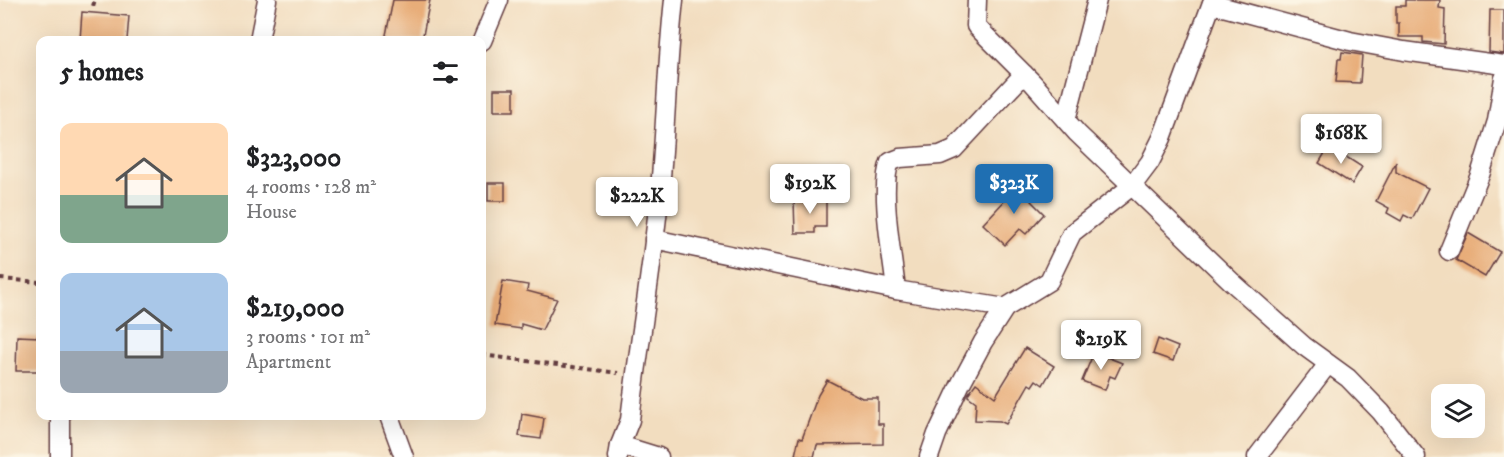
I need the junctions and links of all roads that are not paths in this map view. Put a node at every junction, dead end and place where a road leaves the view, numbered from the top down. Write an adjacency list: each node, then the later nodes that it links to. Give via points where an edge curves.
1 (267, 0): 7 (street)
2 (499, 0): 8 (street)
3 (674, 0): 14 (street)
4 (977, 0): 10 (street, via 976,26)
5 (1097, 0): 12 (street)
6 (1213, 2): 9 (street, via 1350,41); 13 (street, via 1162,138)
7 (260, 36)
8 (484, 36)
9 (1504, 65)
10 (1024, 74): 12 (street); 16 (street, via 954,149 940,155 890,162 888,220)
11 (1504, 78): 15 (street, via 1484,164)
12 (1066, 120): 13 (street)
13 (1132, 186): 17 (street, via 1072,233 1049,281); 18 (street, via 1241,290)
14 (654, 239): 16 (street); 21 (street, via 630,420)
15 (1449, 251)
16 (896, 290): 17 (street)
17 (1005, 308): 25 (street, via 961,383)
18 (1328, 364): 26 (street); 27 (street, via 1348,378 1381,412)
19 (60, 420): 22 (street)
20 (390, 420): 23 (street)
21 (619, 451): 24 (street)
22 (60, 457)
23 (404, 457)
24 (659, 457)
25 (929, 457)
26 (1257, 457)
27 (1416, 457)

